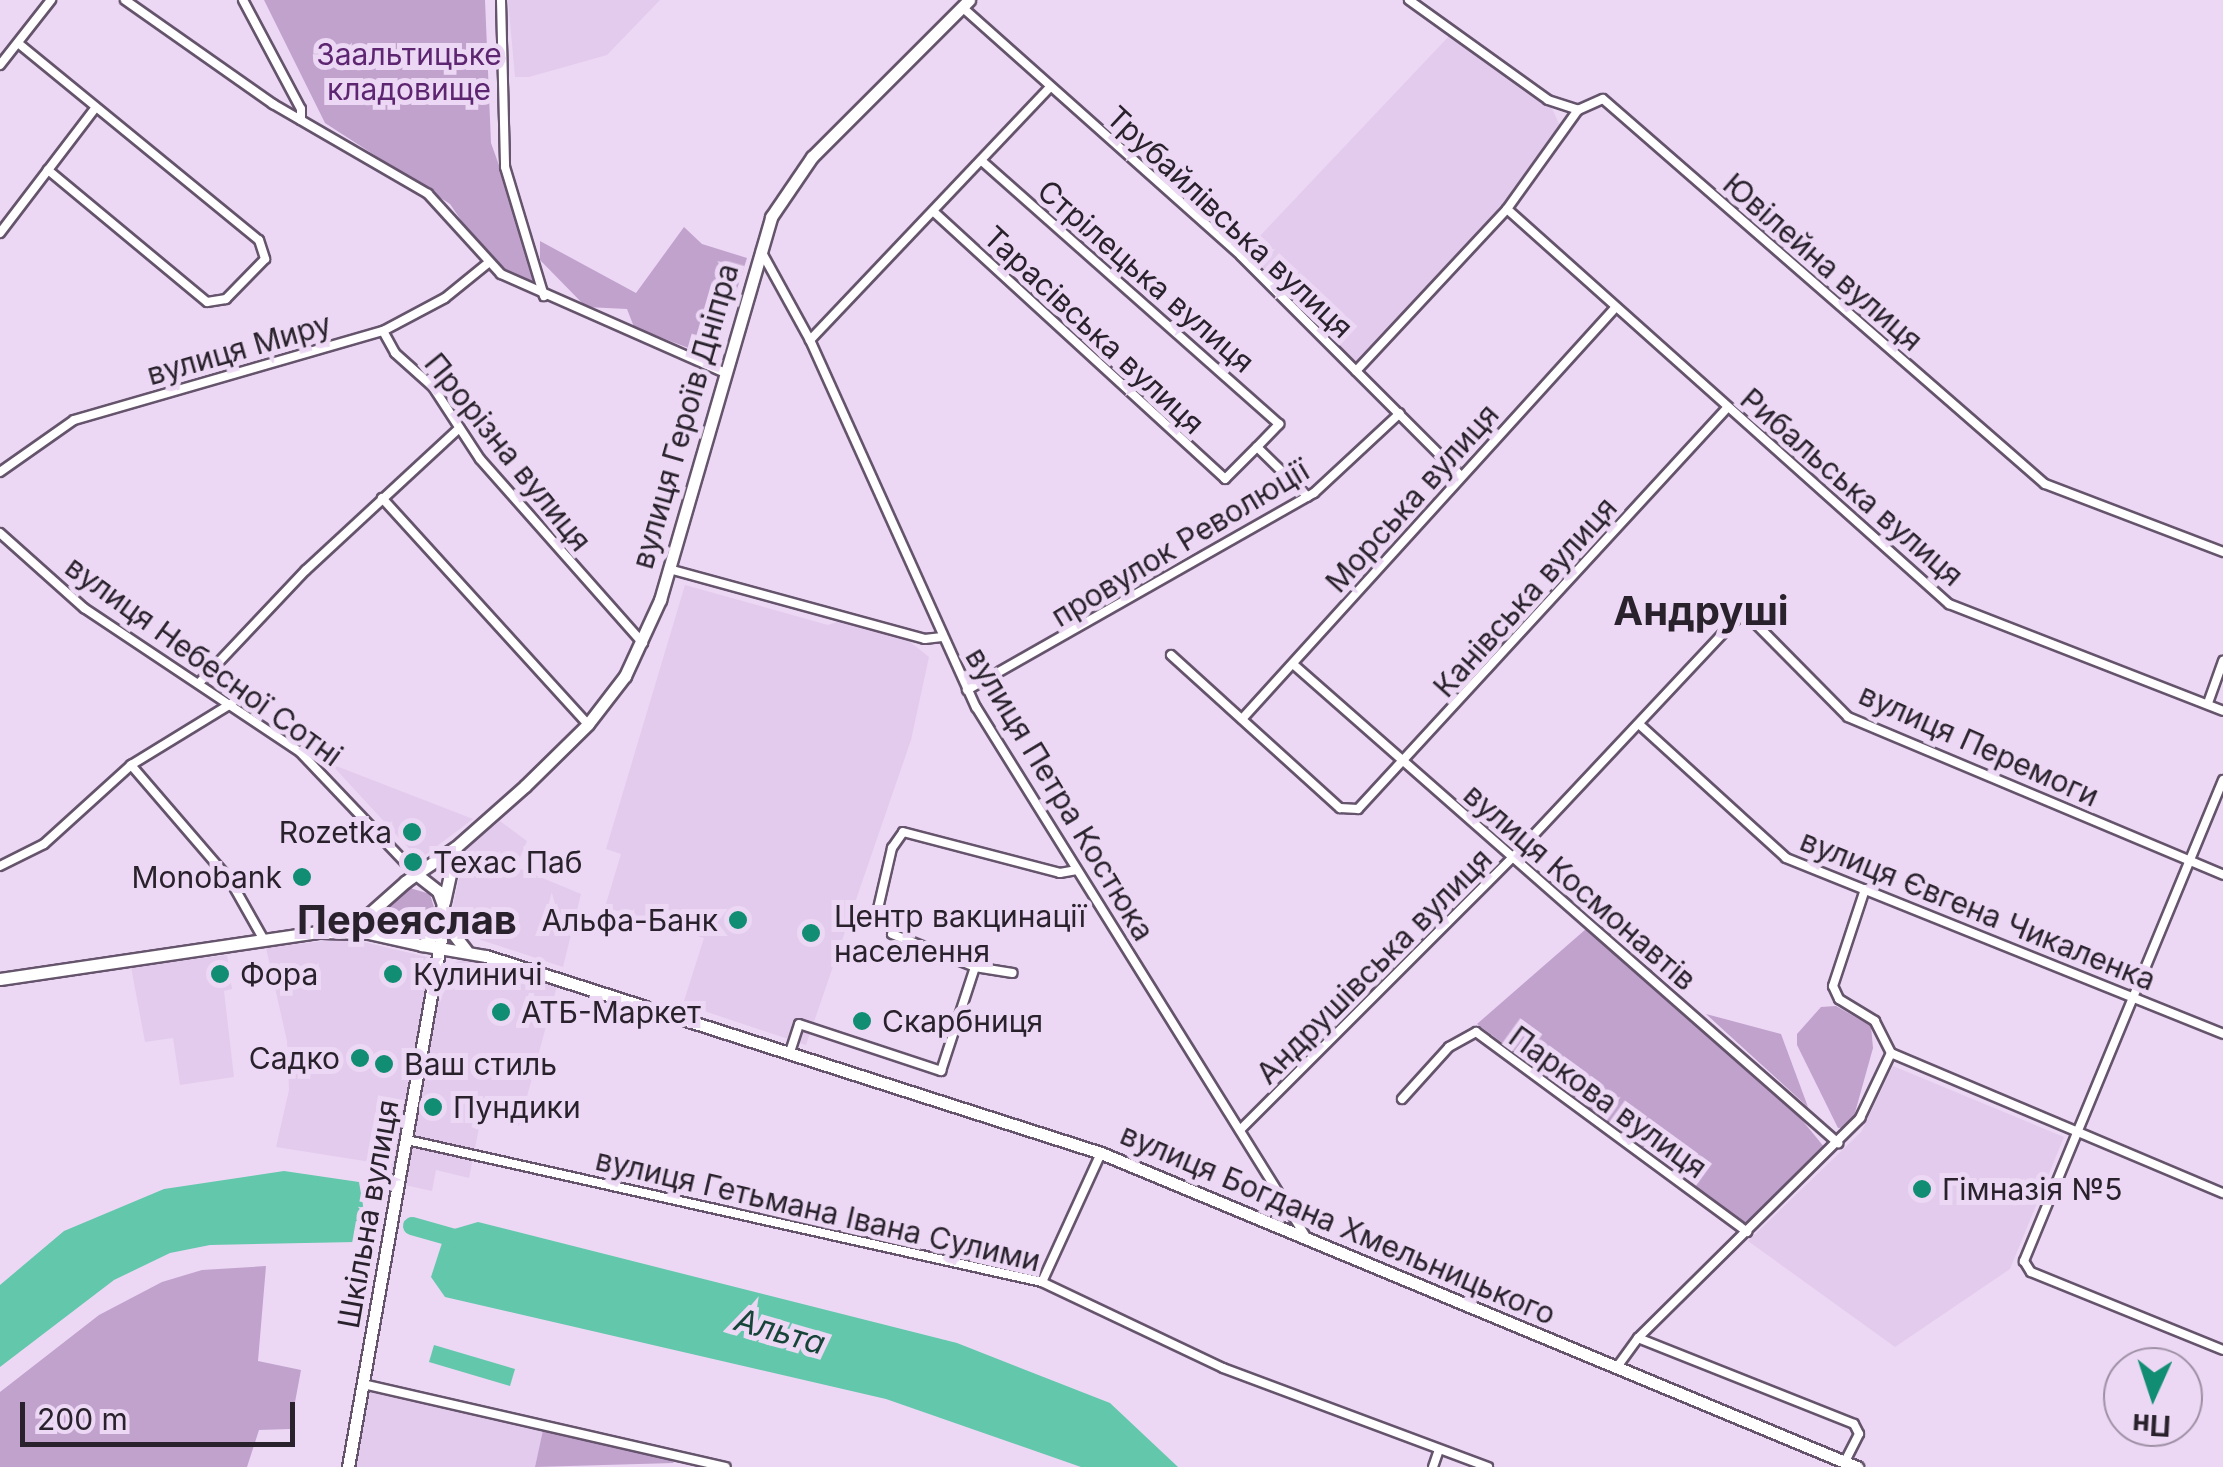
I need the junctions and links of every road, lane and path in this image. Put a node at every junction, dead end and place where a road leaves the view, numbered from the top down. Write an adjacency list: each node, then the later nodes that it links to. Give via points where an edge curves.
1 (51, 0): 7 (street)
2 (125, 0): 12 (street)
3 (242, 0): 12 (street, via 302,111)
4 (501, 0): 20 (street, via 504,161)
5 (1409, 0): 11 (street, Ювілейна вулиця, via 1548,100)
6 (965, 4): 9 (street, Трубайлівська вулиця); 18 (main road, вулиця Героїв Дніпра, via 812,157 781,198)
7 (18, 43): 8 (street); 10 (street)
8 (0, 65)
9 (1050, 86): 13 (street); 24 (street, Трубайлівська вулиця, via 1241,256)
10 (96, 107): 14 (street); 14 (street, via 259,240 263,263 226,298 207,302)
11 (1578, 110): 15 (street); 35 (street, Ювілейна вулиця, via 1603,99 2045,484)
12 (300, 120): 19 (street, via 428,194)
13 (983, 162): 16 (street); 29 (street, Стрілецька вулиця, via 1279,424)
14 (48, 170): 17 (street)
15 (1507, 209): 21 (street, Рибальська вулиця); 24 (street)
16 (934, 212): 23 (street); 29 (street, Тарасівська вулиця, via 1225,479)
17 (0, 233)
18 (758, 248): 23 (street, вулиця Петра Костюка, via 780,276); 25 (main road, вулиця Героїв Дніпра)
19 (488, 263): 20 (street); 22 (street, вулиця Миру, via 444,298)
20 (544, 296): 25 (street)
21 (1616, 307): 26 (street, Рибальська вулиця); 31 (street, Морська вулиця)
22 (383, 331): 28 (street, Прорізна вулиця, via 432,388); 30 (street, вулиця Миру, via 74,420)
23 (810, 340): 38 (street, вулиця Петра Костюка)
24 (1356, 371): 27 (street, Трубайлівська вулиця)
25 (725, 373): 36 (main road, вулиця Героїв Дніпра)
26 (1727, 408): 46 (street, Рибальська вулиця, via 1949,604); 51 (street, Канівська вулиця)
27 (1400, 412): 31 (street, Трубайлівська вулиця); 32 (street, провулок Революції)
28 (457, 430): 33 (street); 39 (street, Прорізна вулиця)
29 (1258, 447): 32 (street)
30 (0, 472)
31 (1462, 476): 42 (street, Морська вулиця)
32 (1308, 497): 44 (street, провулок Революції)
33 (382, 498): 43 (street); 49 (street)
34 (0, 534): 43 (street, вулиця Небесної Сотні, via 84,608)
35 (2223, 552)
36 (669, 569): 38 (street, via 925,639); 39 (main road, вулиця Героїв Дніпра)
37 (1744, 616): 50 (street, Андрушівська вулиця, via 1731,620); 56 (street, вулиця Перемоги, via 1848,717)
38 (942, 638): 44 (street, вулиця Петра Костюка)
39 (643, 644): 49 (main road, вулиця Героїв Дніпра)
40 (1171, 656): 48 (street)
41 (2223, 661): 46 (street)
42 (1292, 664): 48 (street, Морська вулиця); 51 (street, вулиця Космонавтів)
43 (200, 682): 45 (street, вулиця Небесної Сотні)
44 (967, 690): 58 (street, вулиця Петра Костюка)
45 (232, 703): 52 (street); 59 (street, вулиця Небесної Сотні, via 320,768)
46 (2208, 703): 47 (street, Рибальська вулиця)
47 (2223, 711)
48 (1242, 719): 51 (street, Канівська вулиця, via 1340,808 1354,811)
49 (588, 724): 54 (main road, вулиця Героїв Дніпра)
50 (1640, 725): 55 (street, Андрушівська вулиця); 61 (street, вулиця Євгена Чикаленка, via 1786,858)
51 (1406, 762): 55 (street, вулиця Космонавтів)
52 (132, 765): 57 (street, via 53,838); 68 (street, via 230,880)
53 (2223, 780): 56 (street)
54 (456, 847): 59 (main road, вулиця Героїв Дніпра); 62 (main road, Шкільна вулиця)
55 (1512, 858): 81 (street, Андрушівська вулиця); 84 (street, вулиця Космонавтів)
56 (2191, 862): 60 (street, вулиця Перемоги); 76 (street)
57 (0, 866)
58 (1078, 870): 64 (street, via 1060,873 904,832 892,848); 81 (street, вулиця Петра Костюка)
59 (416, 874): 62 (main road, via 438,891); 63 (main road, вулиця Героїв Дніпра)
60 (2223, 875)
61 (1866, 889): 76 (street, вулиця Євгена Чикаленка); 79 (street, via 1832,986 1839,999 1875,1021)
62 (442, 912): 69 (main road); 70 (main road, Шкільна вулиця); 71 (main road)
63 (370, 913): 65 (main road); 66 (main road)
64 (877, 914)
65 (342, 930): 66 (main road); 68 (main road)
66 (369, 933): 69 (main road, вулиця Богдана Хмельницького)
67 (892, 934): 72 (street)
68 (264, 940): 75 (main road)
69 (422, 945): 70 (main road, вулиця Богдана Хмельницького); 73 (main road)
70 (441, 946): 71 (main road, вулиця Богдана Хмельницького); 73 (main road, Шкільна вулиця)
71 (466, 951): 73 (main road); 78 (main road, вулиця Богдана Хмельницького)
72 (975, 967): 74 (street); 78 (street, via 942,1072 799,1024)
73 (437, 969): 83 (main road, Шкільна вулиця)
74 (1013, 973)
75 (0, 979)
76 (2134, 998): 77 (street, вулиця Євгена Чикаленка); 82 (street)
77 (2223, 1034)
78 (790, 1052): 85 (main road, вулиця Богдана Хмельницького)
79 (1891, 1053): 82 (street); 84 (street, via 1860,1118)
80 (1402, 1099): 87 (street, Паркова вулиця, via 1450,1047 1476,1032)
81 (1240, 1130): 88 (street, вулиця Петра Костюка)
82 (2079, 1132): 86 (street); 91 (street, via 2025,1266)
83 (406, 1140): 89 (street, вулиця Гетьмана Івана Сулими); 93 (main road, Шкільна вулиця)
84 (1838, 1144): 87 (street)
85 (1101, 1153): 88 (main road, вулиця Богдана Хмельницького); 89 (street)
86 (2223, 1193)
87 (1747, 1232): 90 (street)
88 (1306, 1237): 92 (main road, вулиця Богдана Хмельницького)
89 (1042, 1282): 94 (street, вулиця Гетьмана Івана Сулими, via 1210,1362)
90 (1638, 1338): 92 (street); 95 (street, via 1854,1424 1859,1434)
91 (2223, 1350)
92 (1617, 1367): 95 (main road, вулиця Богдана Хмельницького)
93 (364, 1384): 96 (main road, Шкільна вулиця); 97 (street)
94 (1440, 1450): 98 (street); 99 (street, вулиця Гетьмана Івана Сулими)
95 (1848, 1465)
96 (348, 1467)
97 (726, 1467)
98 (1433, 1467)
99 (1488, 1467)

